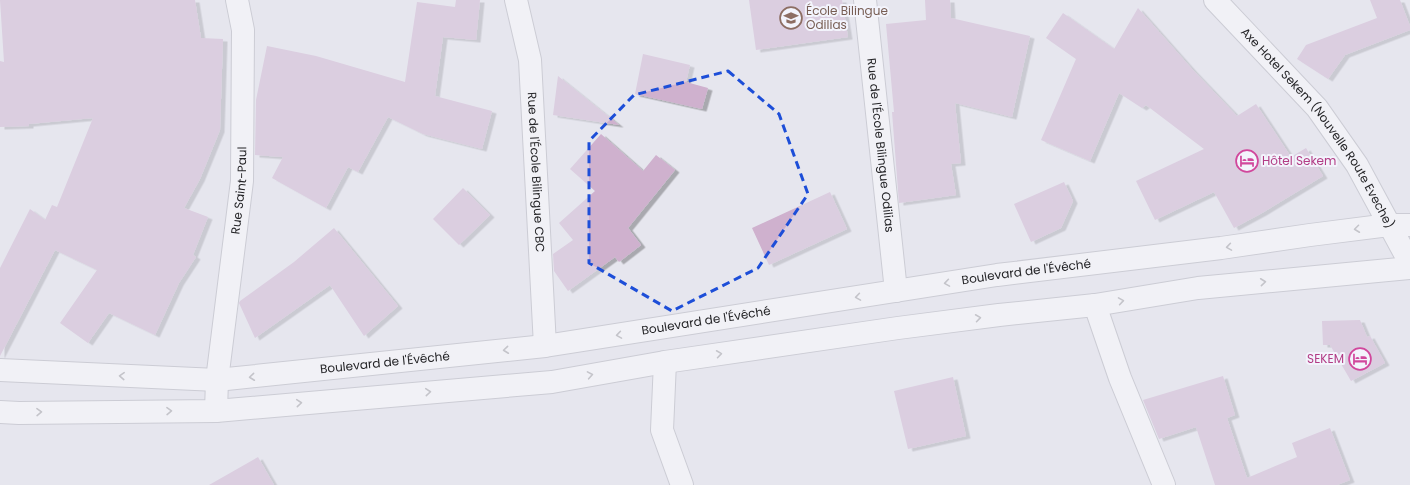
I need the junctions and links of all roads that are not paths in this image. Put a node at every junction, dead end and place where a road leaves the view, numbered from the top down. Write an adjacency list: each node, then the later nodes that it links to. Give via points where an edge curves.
1 (237, 0): 13 (main road, Rue Saint-Paul, via 243,30 242,181)
2 (516, 0): 10 (main road, Rue de l'École Bilingue CBC, via 530,60)
3 (865, 0): 8 (main road, Rue de l'École Bilingue Odilias)
4 (1215, 0): 5 (main road, Axe Hotel Sekem (Nouvelle Route Eveche), via 1317,108)
5 (1400, 225): 6 (main road, Axe Hotel Sekem (Nouvelle Route Eveche)); 8 (main road, Boulevard de l'Évêché, one-way to 8, via 997,275)
6 (1410, 263)
7 (1410, 268): 9 (main road, one-way to 7, via 1198,288)
8 (896, 291): 10 (main road, Boulevard de l'Évêché, one-way to 10)
9 (1095, 305): 11 (main road, one-way to 9, via 898,328); 17 (main road, via 1120,378)
10 (545, 346): 13 (main road, Boulevard de l'Évêché, one-way to 13)
11 (665, 362): 14 (main road, one-way to 11, via 552,382); 16 (main road, via 662,430)
12 (0, 370): 13 (main road, Boulevard de l'Évêché, one-way to 12)
13 (217, 380): 14 (main road, Rue Saint-Paul)
14 (216, 410): 15 (main road, one-way to 14)
15 (0, 412)
16 (682, 485)
17 (1164, 485)

